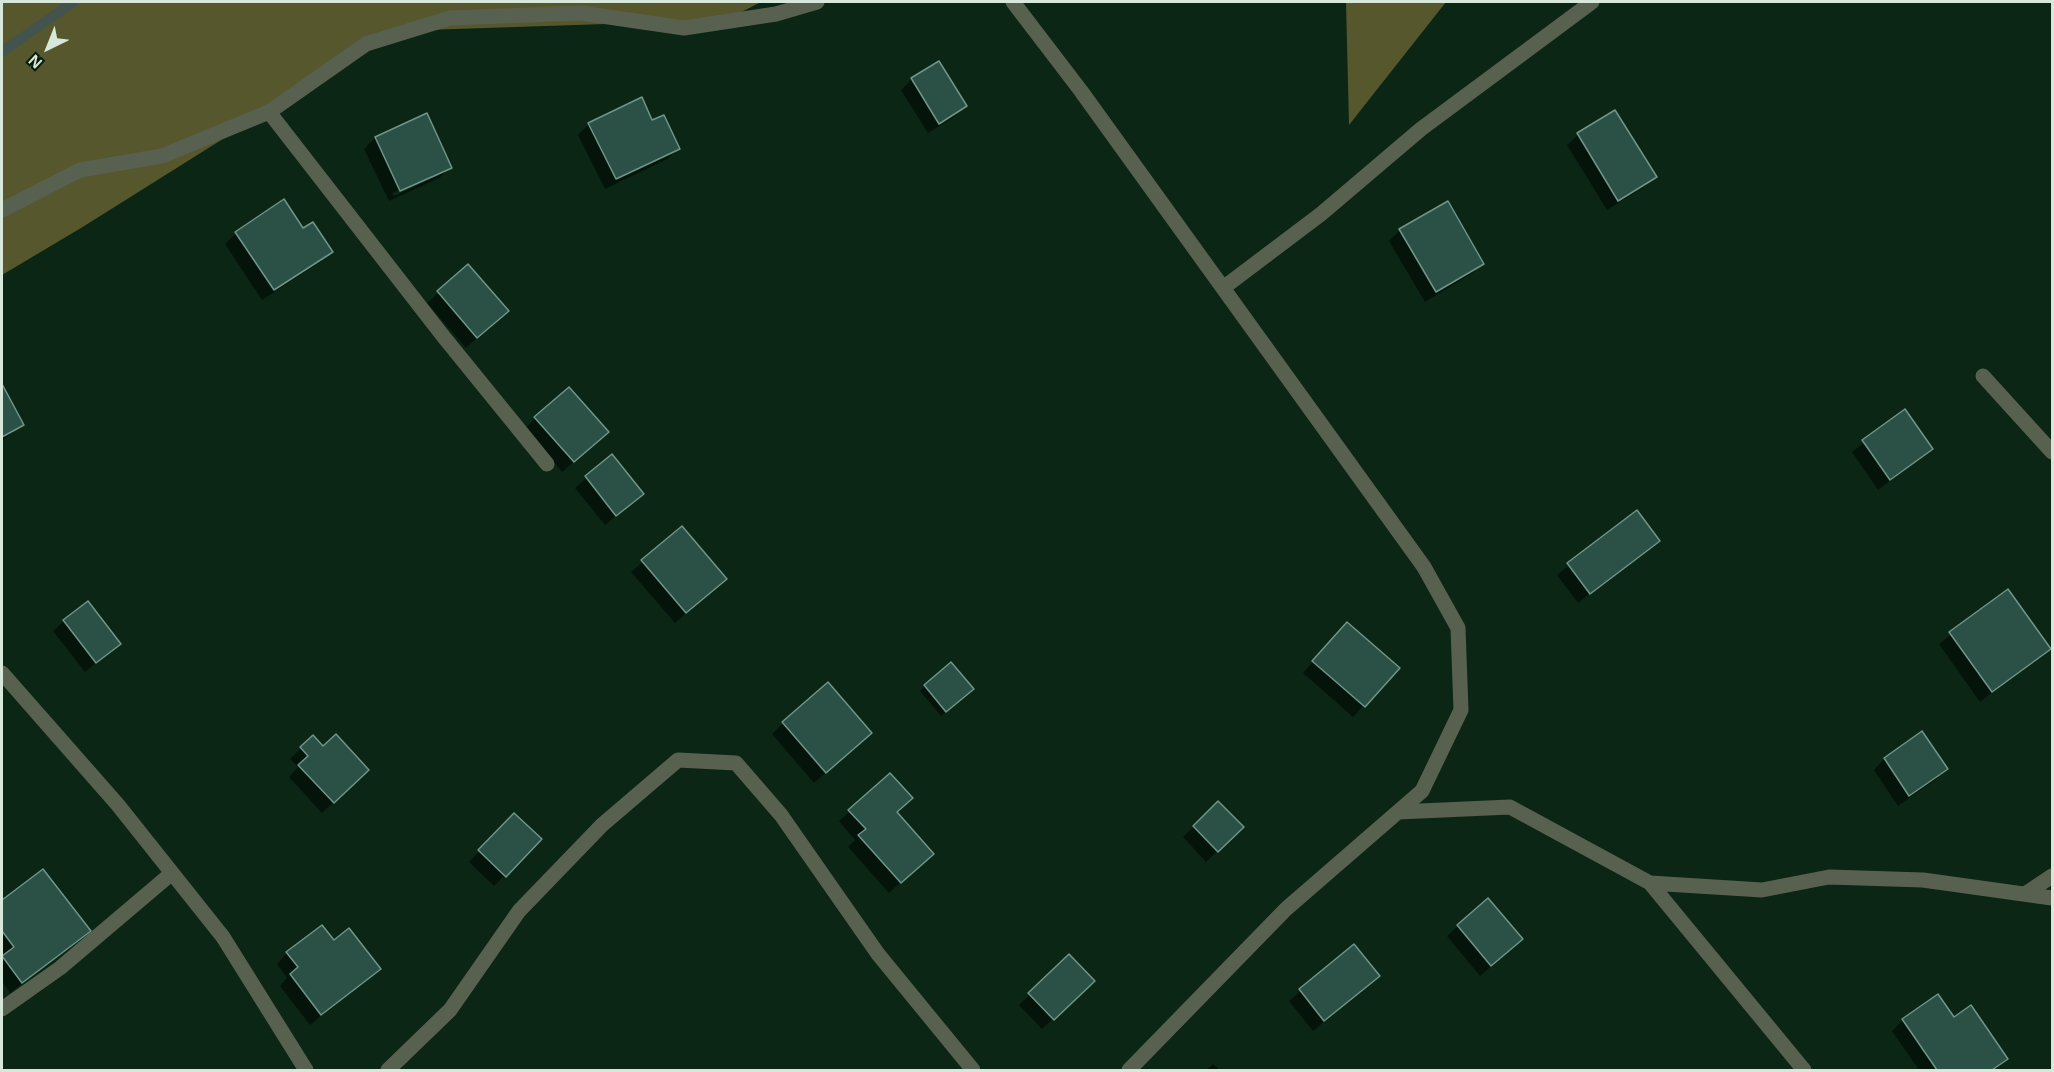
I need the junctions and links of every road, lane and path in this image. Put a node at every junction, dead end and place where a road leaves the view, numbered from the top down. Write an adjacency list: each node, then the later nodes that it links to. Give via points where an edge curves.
1 (817, 2): 4 (street, via 776,14 684,28 581,14 450,18 366,44)
2 (1013, 2): 6 (street)
3 (1592, 2): 6 (street, via 1421,129 1321,214)
4 (269, 112): 5 (street, via 162,156 80,170); 9 (street)
5 (2, 210)
6 (1223, 288): 11 (street, via 1424,567 1458,628 1461,710 1422,790)
7 (1983, 376): 8 (street)
8 (2052, 452)
9 (547, 464)
10 (2, 673): 12 (street)
11 (1398, 812): 14 (street, via 1510,807); 21 (street, via 1286,909)
12 (172, 873): 17 (street, via 60,968); 18 (street, via 223,937)
13 (2052, 876): 15 (street)
14 (1650, 884): 15 (street, via 1762,890 1828,877 1923,880); 22 (street)
15 (2025, 894): 16 (street)
16 (2052, 898)
17 (2, 1009)
18 (306, 1071)
19 (388, 1071): 20 (street, via 450,1010 519,910 602,825 678,760 736,763 781,815 878,954)
20 (973, 1071)
21 (1129, 1071)
22 (1804, 1071)

